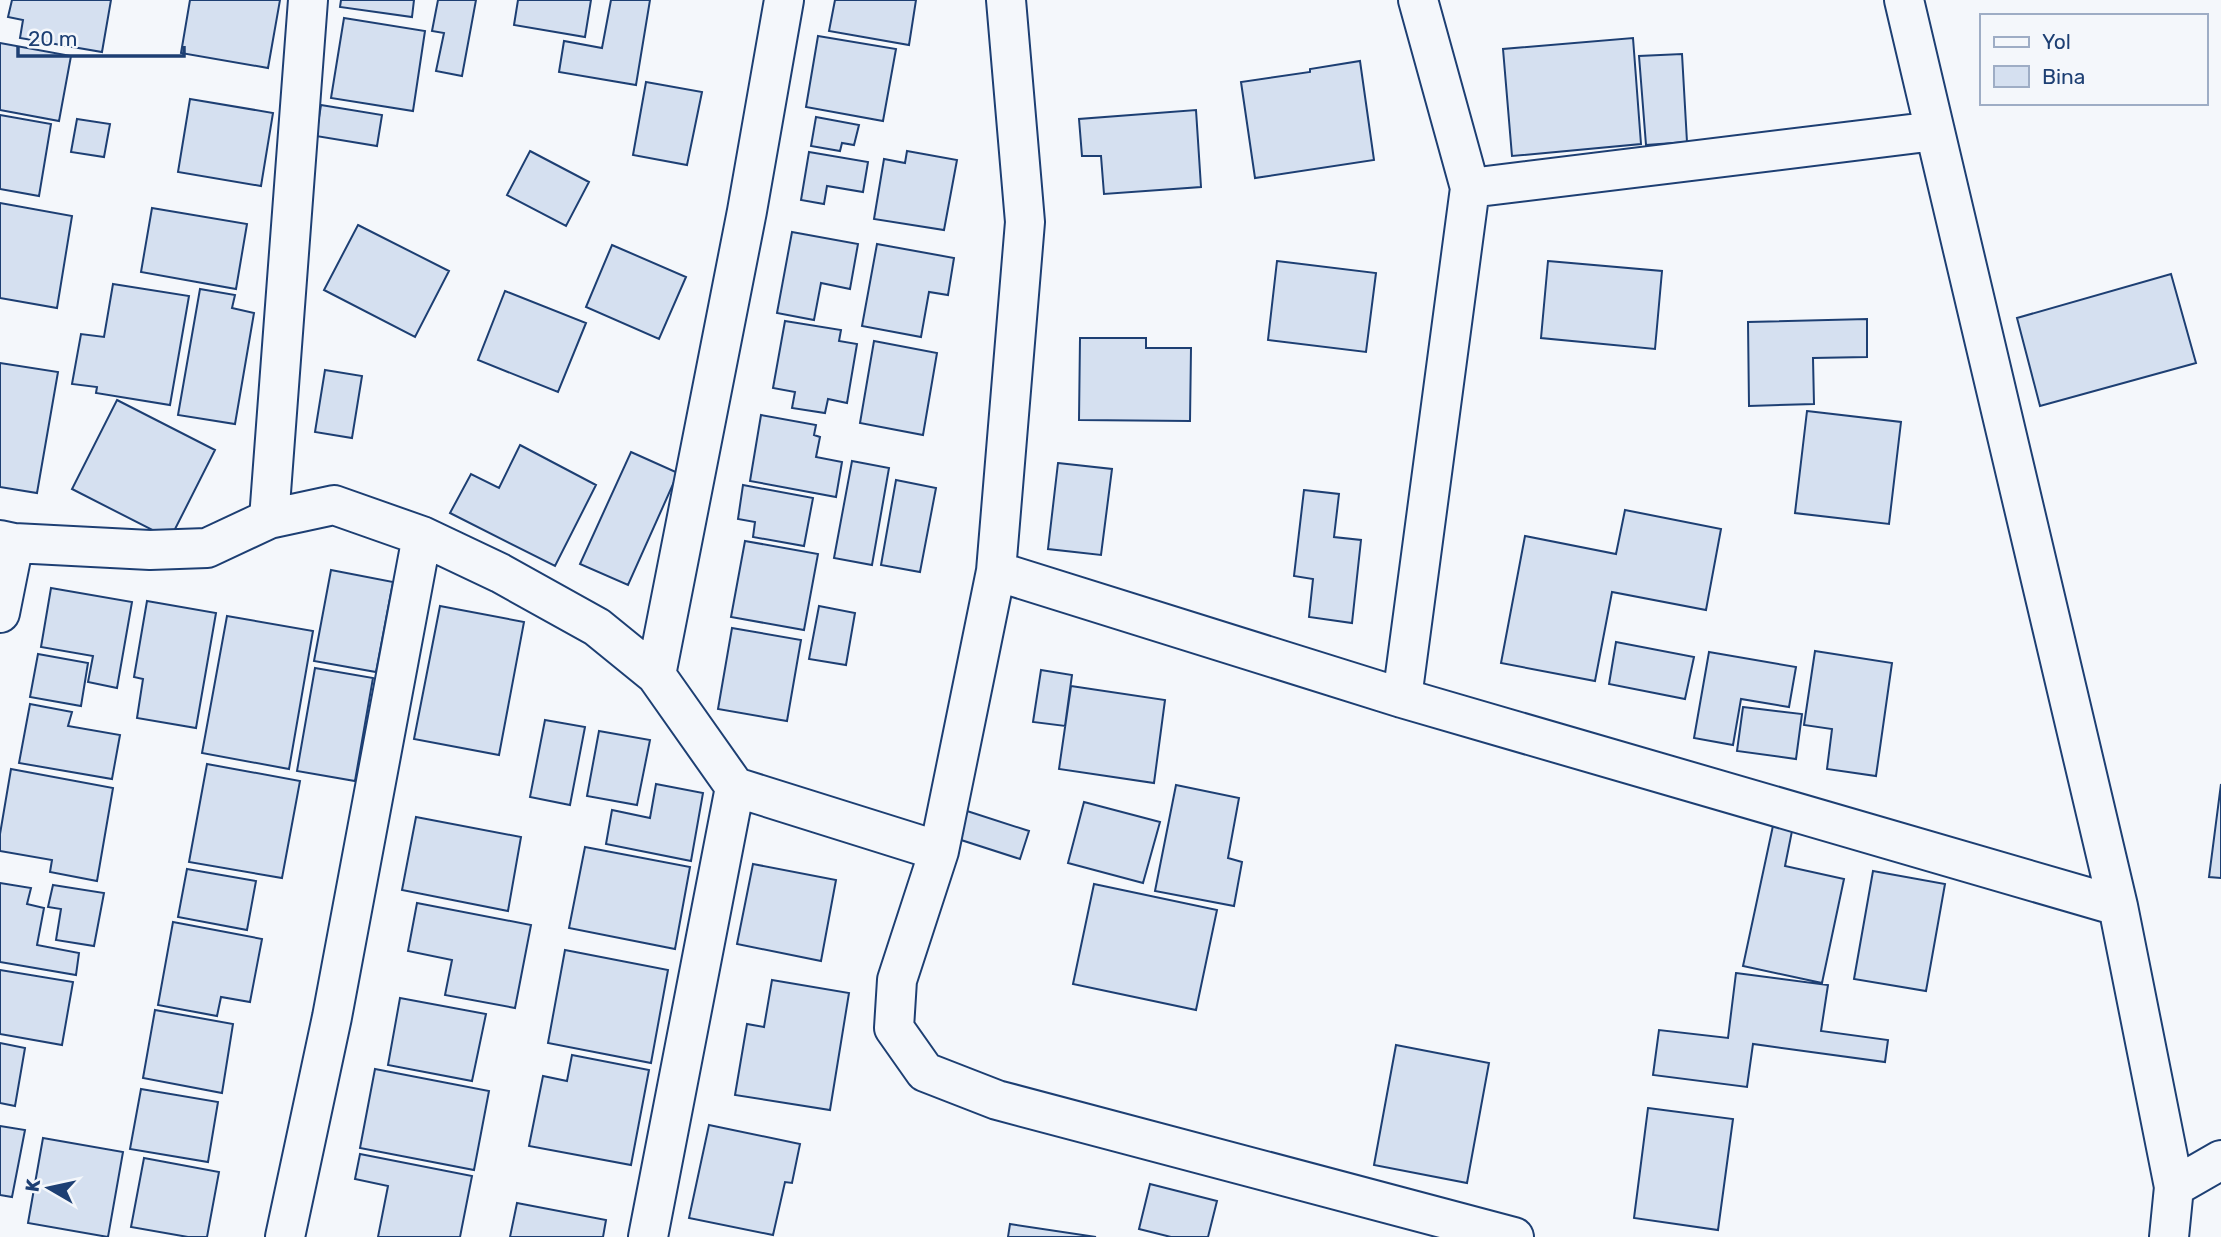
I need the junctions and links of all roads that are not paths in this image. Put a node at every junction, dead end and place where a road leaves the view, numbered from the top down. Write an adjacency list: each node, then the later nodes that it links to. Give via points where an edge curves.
1 (308, 0): 8 (street)
2 (784, 0): 13 (street)
3 (1006, 0): 11 (street, via 1025,222)
4 (1418, 0): 7 (street)
5 (1905, 0): 6 (street)
6 (1935, 131): 7 (street); 17 (street)
7 (1471, 188): 14 (street)
8 (270, 519): 9 (street, via 334,505); 10 (street, via 207,548 150,550)
9 (422, 536): 13 (street, via 597,627); 20 (street, via 332,1017)
10 (7, 542): 12 (street)
11 (996, 571): 14 (street); 16 (street)
12 (0, 613)
13 (656, 675): 15 (street)
14 (1402, 698): 17 (street)
15 (735, 787): 16 (street); 21 (street)
16 (939, 852): 22 (street, via 896,992 894,1028 925,1072 997,1100)
17 (2118, 906): 19 (street)
18 (2221, 1160): 19 (street)
19 (2174, 1187): 23 (street)
20 (285, 1237)
21 (649, 1237)
22 (1514, 1237)
23 (2169, 1237)

